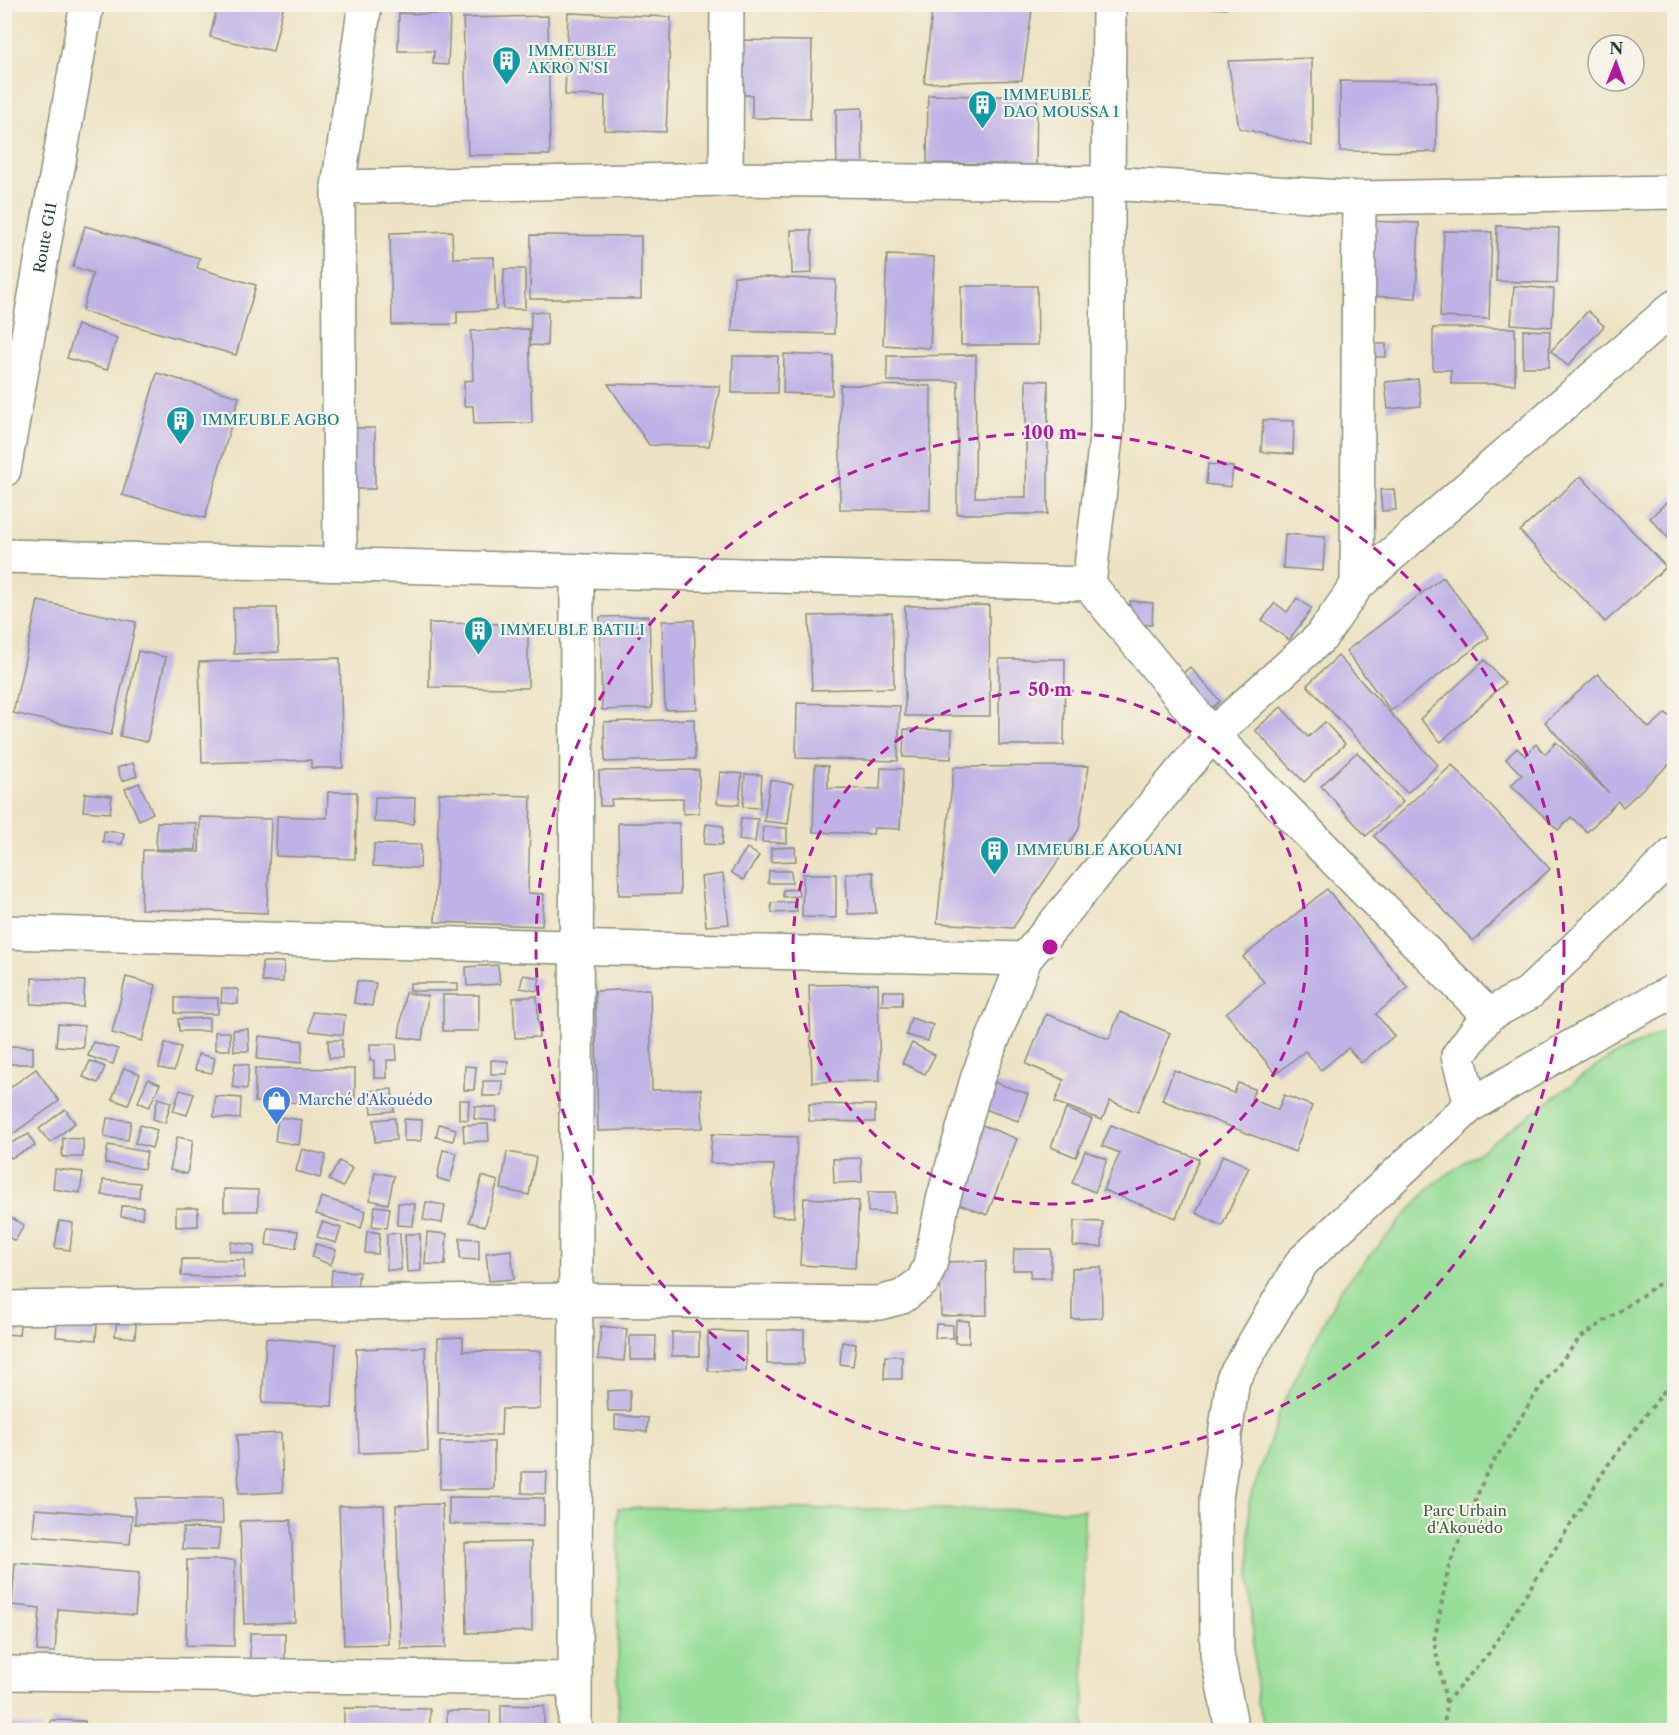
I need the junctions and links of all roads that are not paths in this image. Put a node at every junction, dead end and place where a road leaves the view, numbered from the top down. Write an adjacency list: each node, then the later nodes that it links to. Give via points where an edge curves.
1 (87, 4): 11 (street, Route G11)
2 (365, 4): 7 (street)
3 (727, 4): 5 (street)
4 (1108, 4): 6 (street)
5 (726, 179): 6 (street); 7 (street)
6 (1107, 183): 9 (street); 15 (street, via 1107,429)
7 (338, 187): 13 (street)
8 (1674, 192): 9 (street)
9 (1359, 198): 16 (street)
10 (1674, 307): 16 (street)
11 (4, 470)
12 (4, 556): 13 (street)
13 (340, 563): 14 (street)
14 (577, 572): 15 (street); 20 (street)
15 (1089, 584): 17 (street)
16 (1357, 585): 17 (street, via 1321,637)
17 (1212, 735): 21 (street); 23 (street)
18 (1674, 854): 23 (street, via 1530,993)
19 (4, 932): 20 (street)
20 (576, 946): 21 (street); 25 (street)
21 (1025, 959): 25 (street, via 978,1076 930,1265 923,1281 902,1297 879,1303)
22 (1674, 991): 24 (street)
23 (1488, 1015): 24 (street, via 1458,1056)
24 (1471, 1105): 30 (street, via 1302,1262 1233,1379 1216,1499 1217,1654)
25 (576, 1300): 26 (street); 28 (street)
26 (4, 1308)
27 (4, 1673): 28 (street)
28 (576, 1679): 29 (street)
29 (576, 1731)
30 (1232, 1731)

